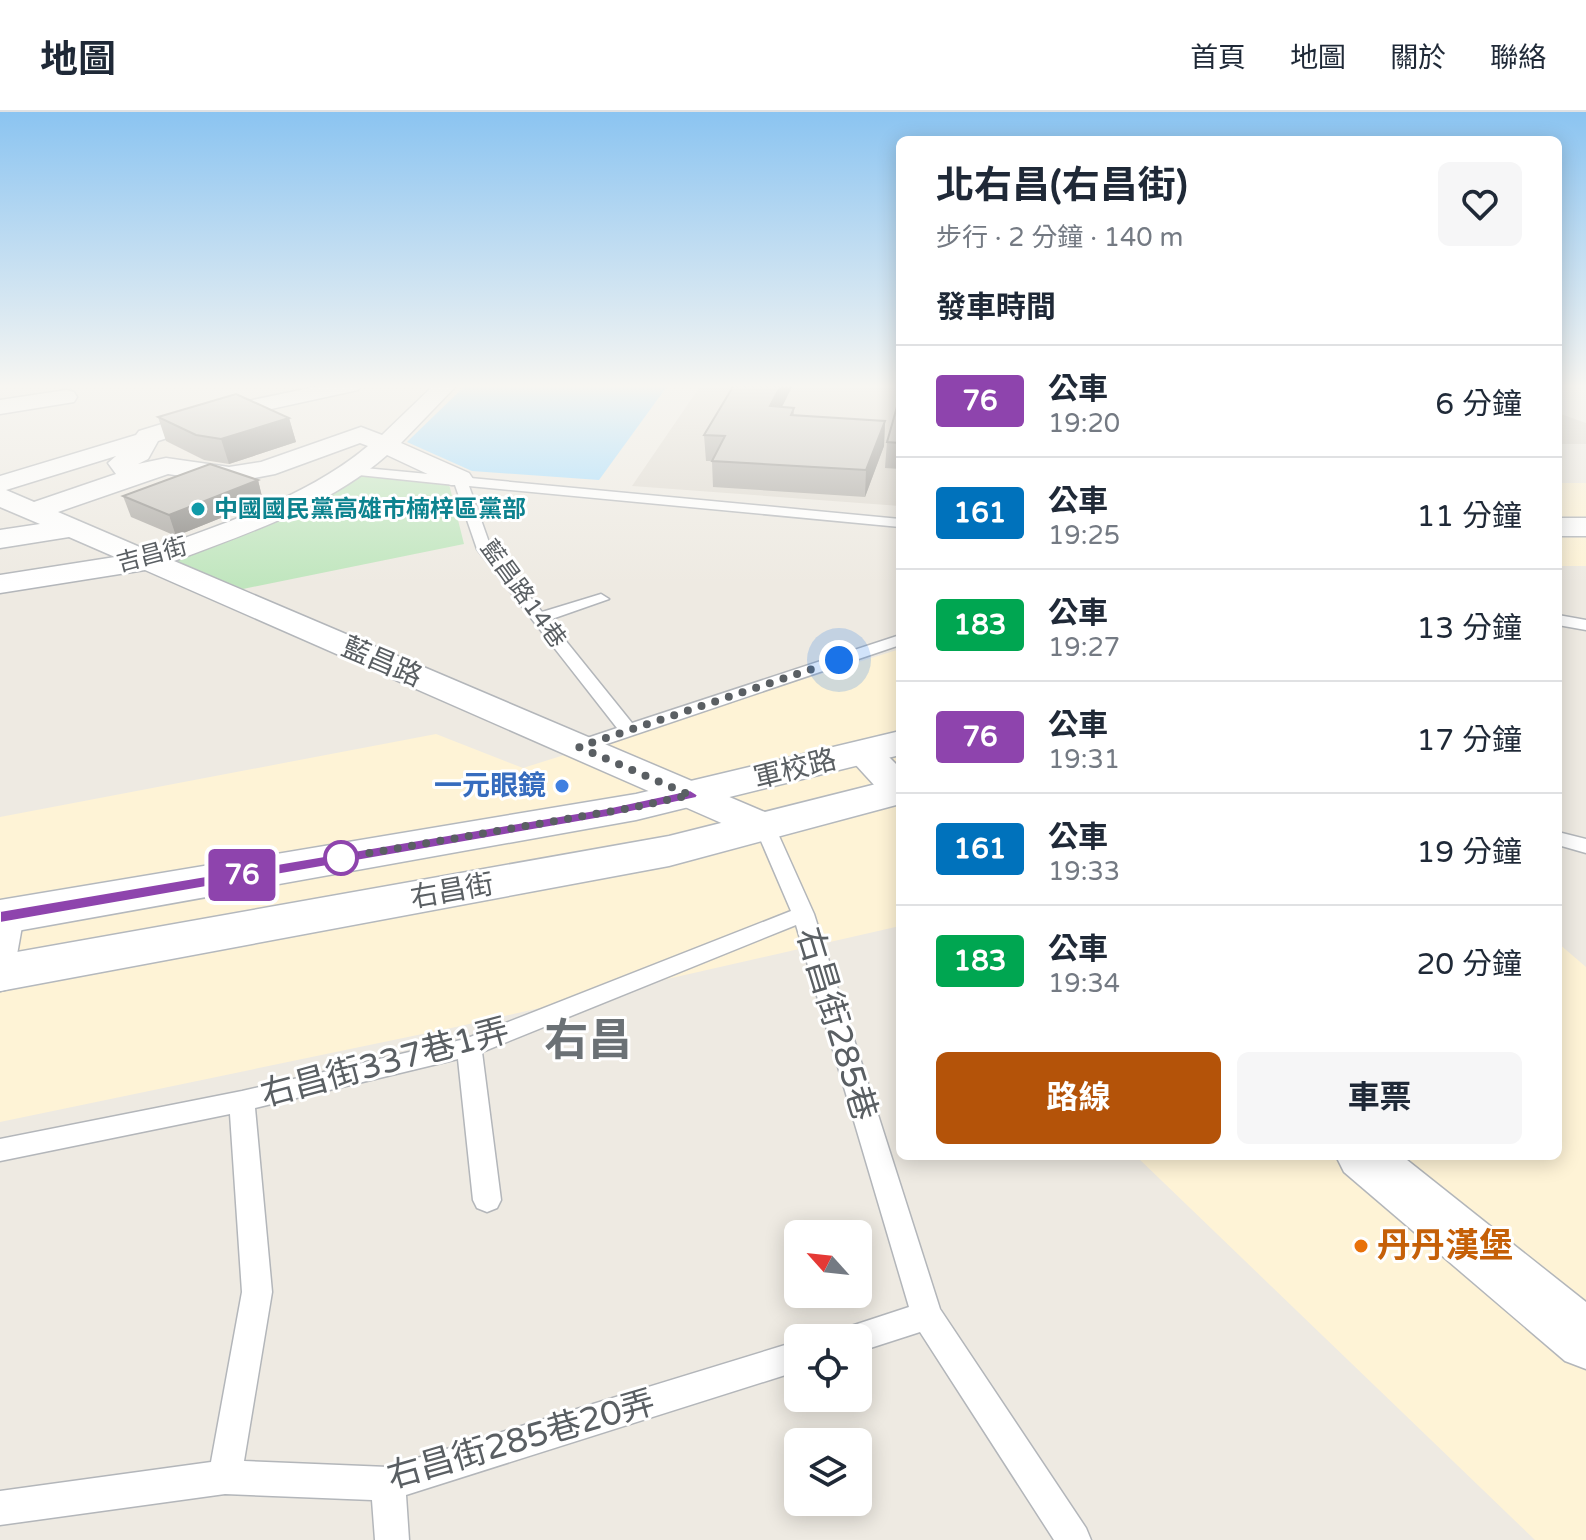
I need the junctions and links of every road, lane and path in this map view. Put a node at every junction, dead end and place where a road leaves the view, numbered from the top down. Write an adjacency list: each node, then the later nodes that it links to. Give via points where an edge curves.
1 (103, 452): 11 (street)
2 (140, 452): 9 (street, via 121,463 126,470)
3 (161, 452): 7 (street)
4 (329, 452): 9 (street, via 229,475 166,466)
5 (365, 452): 8 (street, 吉昌街)
6 (398, 452): 10 (street)
7 (171, 455)
8 (354, 471): 10 (lane); 21 (street, 吉昌街, via 264,517)
9 (146, 473): 13 (street)
10 (460, 479): 14 (lane); 24 (lane, 藍昌路14巷, via 484,549)
11 (0, 484)
12 (0, 497): 13 (street, 藍昌路)
13 (34, 511): 17 (street, 藍昌路)
14 (896, 523)
15 (1562, 527): 16 (street)
16 (1586, 527)
17 (73, 528): 18 (street); 21 (street, 藍昌路)
18 (0, 539)
19 (1562, 543): 20 (street)
20 (1586, 544)
21 (149, 561): 22 (street, 吉昌街); 29 (street, 藍昌路)
22 (0, 584)
23 (601, 599): 24 (lane)
24 (538, 618): 28 (lane, 藍昌路14巷)
25 (1562, 621): 26 (lane)
26 (1586, 625)
27 (896, 641): 28 (lane)
28 (627, 729): 29 (lane)
29 (579, 747): 33 (street, 藍昌路)
30 (882, 748): 31 (street, 右昌街); 33 (street, 軍校路)
31 (896, 781)
32 (896, 791): 34 (street, 右昌街)
33 (690, 795): 34 (street, 藍昌路); 38 (street, 右昌街)
34 (765, 827): 37 (lane, 右昌街285巷); 39 (street, 右昌街, via 669,851)
35 (1562, 839): 36 (lane)
36 (1586, 846)
37 (803, 914): 41 (lane, 右昌街337巷1弄); 46 (lane, 右昌街285巷)
38 (6, 916): 39 (lane)
39 (0, 973): 40 (lane)
40 (0, 983)
41 (469, 1047): 42 (lane, 右昌街337巷1弄); 45 (lane)
42 (242, 1101): 43 (lane, 右昌街337巷1弄); 50 (lane, via 257,1292)
43 (0, 1150)
44 (1381, 1164): 48 (street)
45 (487, 1200)
46 (927, 1316): 47 (lane); 54 (lane, 右昌街285巷)
47 (872, 1333)
48 (1586, 1340)
49 (784, 1360): 51 (lane, 右昌街285巷20弄)
50 (225, 1477): 51 (lane, 右昌街285巷20弄); 52 (lane, 右昌街285巷20弄)
51 (388, 1484): 53 (lane)
52 (0, 1508)
53 (392, 1540)
54 (1074, 1540)

